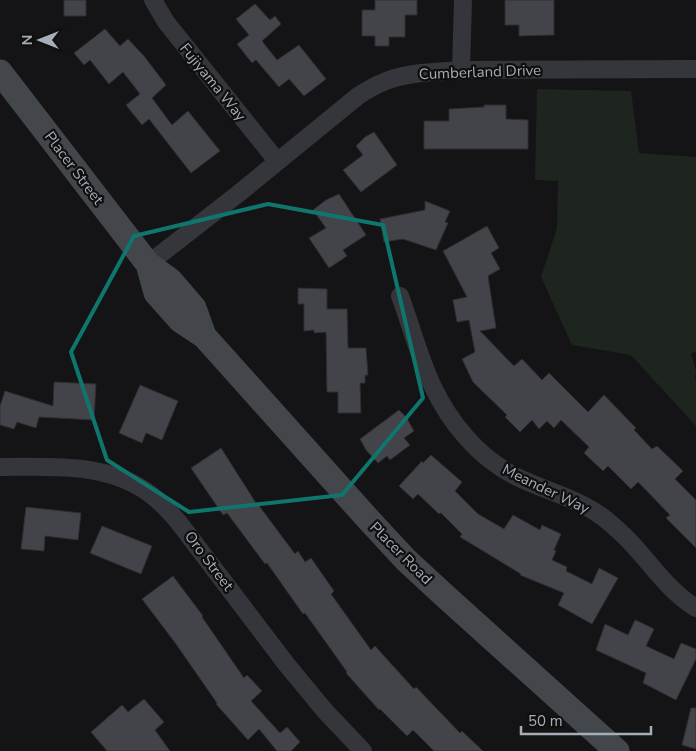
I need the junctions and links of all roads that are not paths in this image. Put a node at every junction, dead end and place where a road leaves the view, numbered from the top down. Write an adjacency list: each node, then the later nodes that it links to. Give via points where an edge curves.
1 (153, 0): 6 (street, Fujiyama Way, via 166,22)
2 (463, 0): 4 (street)
3 (696, 69): 4 (street, Cumberland Drive)
4 (461, 70): 6 (street, Cumberland Drive, via 387,80 358,96)
5 (0, 72): 7 (main road, Placer Street)
6 (277, 161): 7 (street, Cumberland Drive)
7 (148, 264): 12 (main road, Placer Road, via 156,293 180,320 204,336 406,560)
8 (400, 296): 10 (street, Meander Way, via 432,385 475,447 500,467 570,498 602,517 622,533 676,593)
9 (0, 466): 11 (street, Oro Street, via 86,469 117,476 149,493 180,524 287,665)
10 (696, 608)
11 (363, 751)
12 (617, 751)

